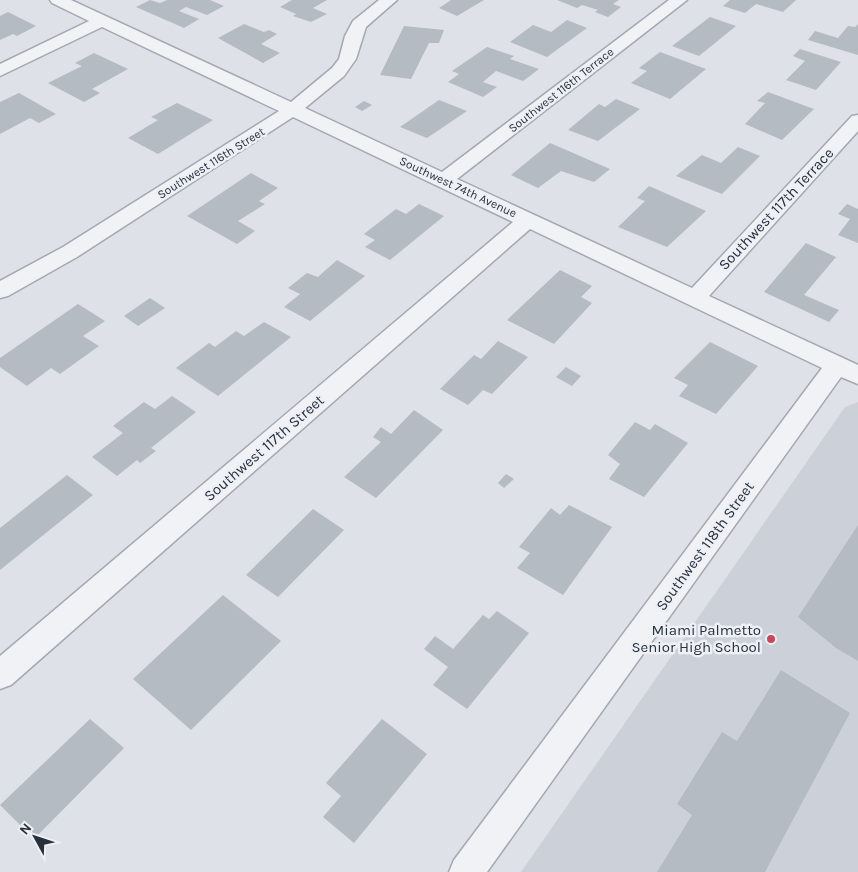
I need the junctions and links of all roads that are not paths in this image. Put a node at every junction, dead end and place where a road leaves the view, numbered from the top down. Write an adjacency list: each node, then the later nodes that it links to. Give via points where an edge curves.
1 (58, 0): 5 (street, Southwest 74th Avenue)
2 (389, 0): 8 (street, Southwest 116th Street, via 359,24 347,59 338,72)
3 (679, 0): 10 (street, Southwest 116th Terrace)
4 (100, 1): 5 (street)
5 (80, 11): 6 (street, Southwest 74th Avenue)
6 (102, 21): 7 (street); 8 (street, Southwest 74th Avenue)
7 (0, 71)
8 (292, 109): 10 (street, Southwest 74th Avenue); 12 (street, Southwest 116th Street, via 78,246)
9 (858, 120): 13 (street, Southwest 117th Terrace)
10 (443, 181): 11 (street, Southwest 74th Avenue)
11 (528, 220): 13 (street, Southwest 74th Avenue); 15 (street, Southwest 117th Street)
12 (0, 291)
13 (694, 299): 14 (street, Southwest 74th Avenue)
14 (848, 370): 16 (street, Southwest 118th Street)
15 (0, 675)
16 (466, 872)

